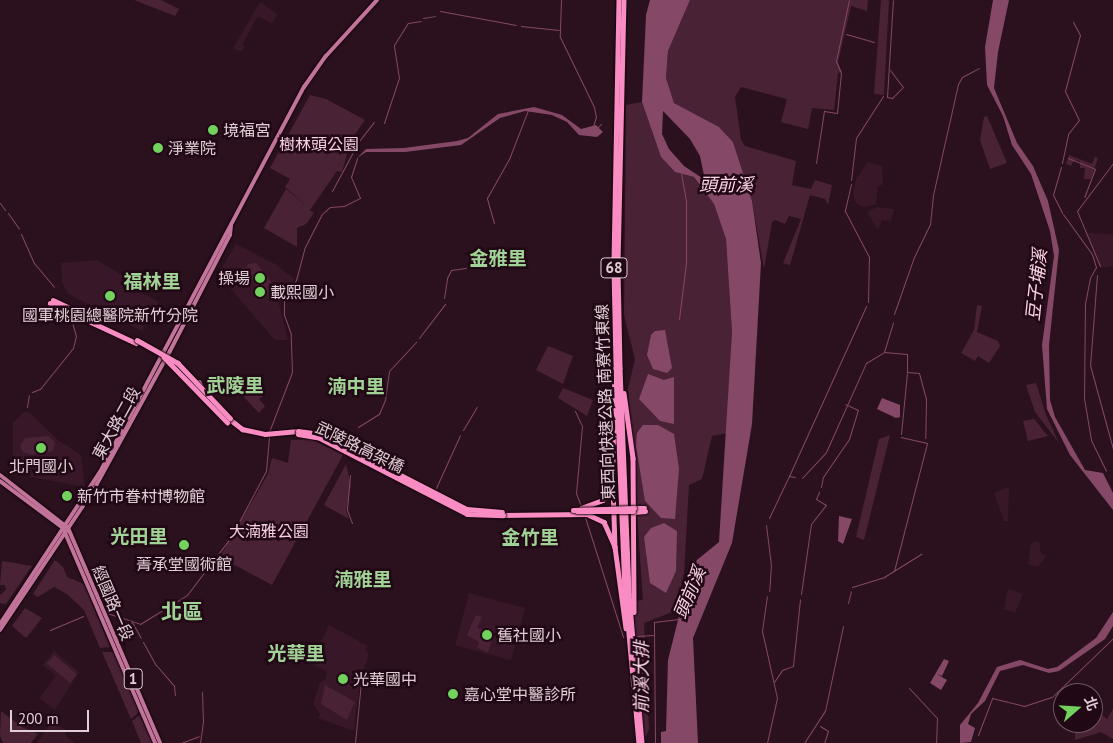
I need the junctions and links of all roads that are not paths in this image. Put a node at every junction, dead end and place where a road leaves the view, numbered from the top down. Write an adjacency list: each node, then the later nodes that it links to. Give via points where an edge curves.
1 (377, 0): 21 (main road, 東大路二段, via 318,66 233,217 230,235 170,351 93,491)
2 (619, 0): 5 (highway, 東西向快速公路 南寮竹東線 / 68, via 614,269)
3 (624, 0): 5 (highway, 東西向快速公路 南寮竹東線 / 68)
4 (52, 301): 9 (highway, 武陵路高架橋, bridge, via 171,362 238,430 257,436)
5 (618, 368): 14 (highway, via 612,423); 17 (highway, via 632,443); 25 (highway, 東西向快速公路 南寮竹東線 / 68)
6 (199, 382): 8 (highway)
7 (194, 390): 8 (highway)
8 (205, 395): 9 (highway, via 231,422 260,434)
9 (298, 432): 20 (highway, 武陵路高架橋, bridge, via 320,438 467,514)
10 (357, 451): 12 (highway)
11 (353, 458): 12 (highway)
12 (367, 461): 20 (highway, bridge, via 472,513)
13 (0, 475): 21 (main road)
14 (613, 475): 16 (highway); 19 (highway, bridge, via 610,490 603,500)
15 (0, 481): 21 (main road)
16 (614, 510): 17 (highway, 武陵路高架橋, bridge); 19 (highway, 武陵路高架橋, bridge); 22 (highway)
17 (634, 510): 18 (highway, 武陵路高架橋); 25 (highway)
18 (645, 510)
19 (573, 511): 20 (highway, 武陵路高架橋); 22 (highway, bridge, via 600,519 610,531)
20 (502, 513)
21 (65, 528): 23 (main road, 東大路二段); 24 (main road, 東大路二段); 26 (main road, 經國路一段 / 1, via 96,609); 27 (main road, 經國路一段 / 1)
22 (615, 547): 25 (highway)
23 (0, 624)
24 (0, 630)
25 (631, 636): 28 (highway, 東西向快速公路 南寮竹東線 / 68)
26 (155, 743)
27 (160, 743)
28 (640, 743)

